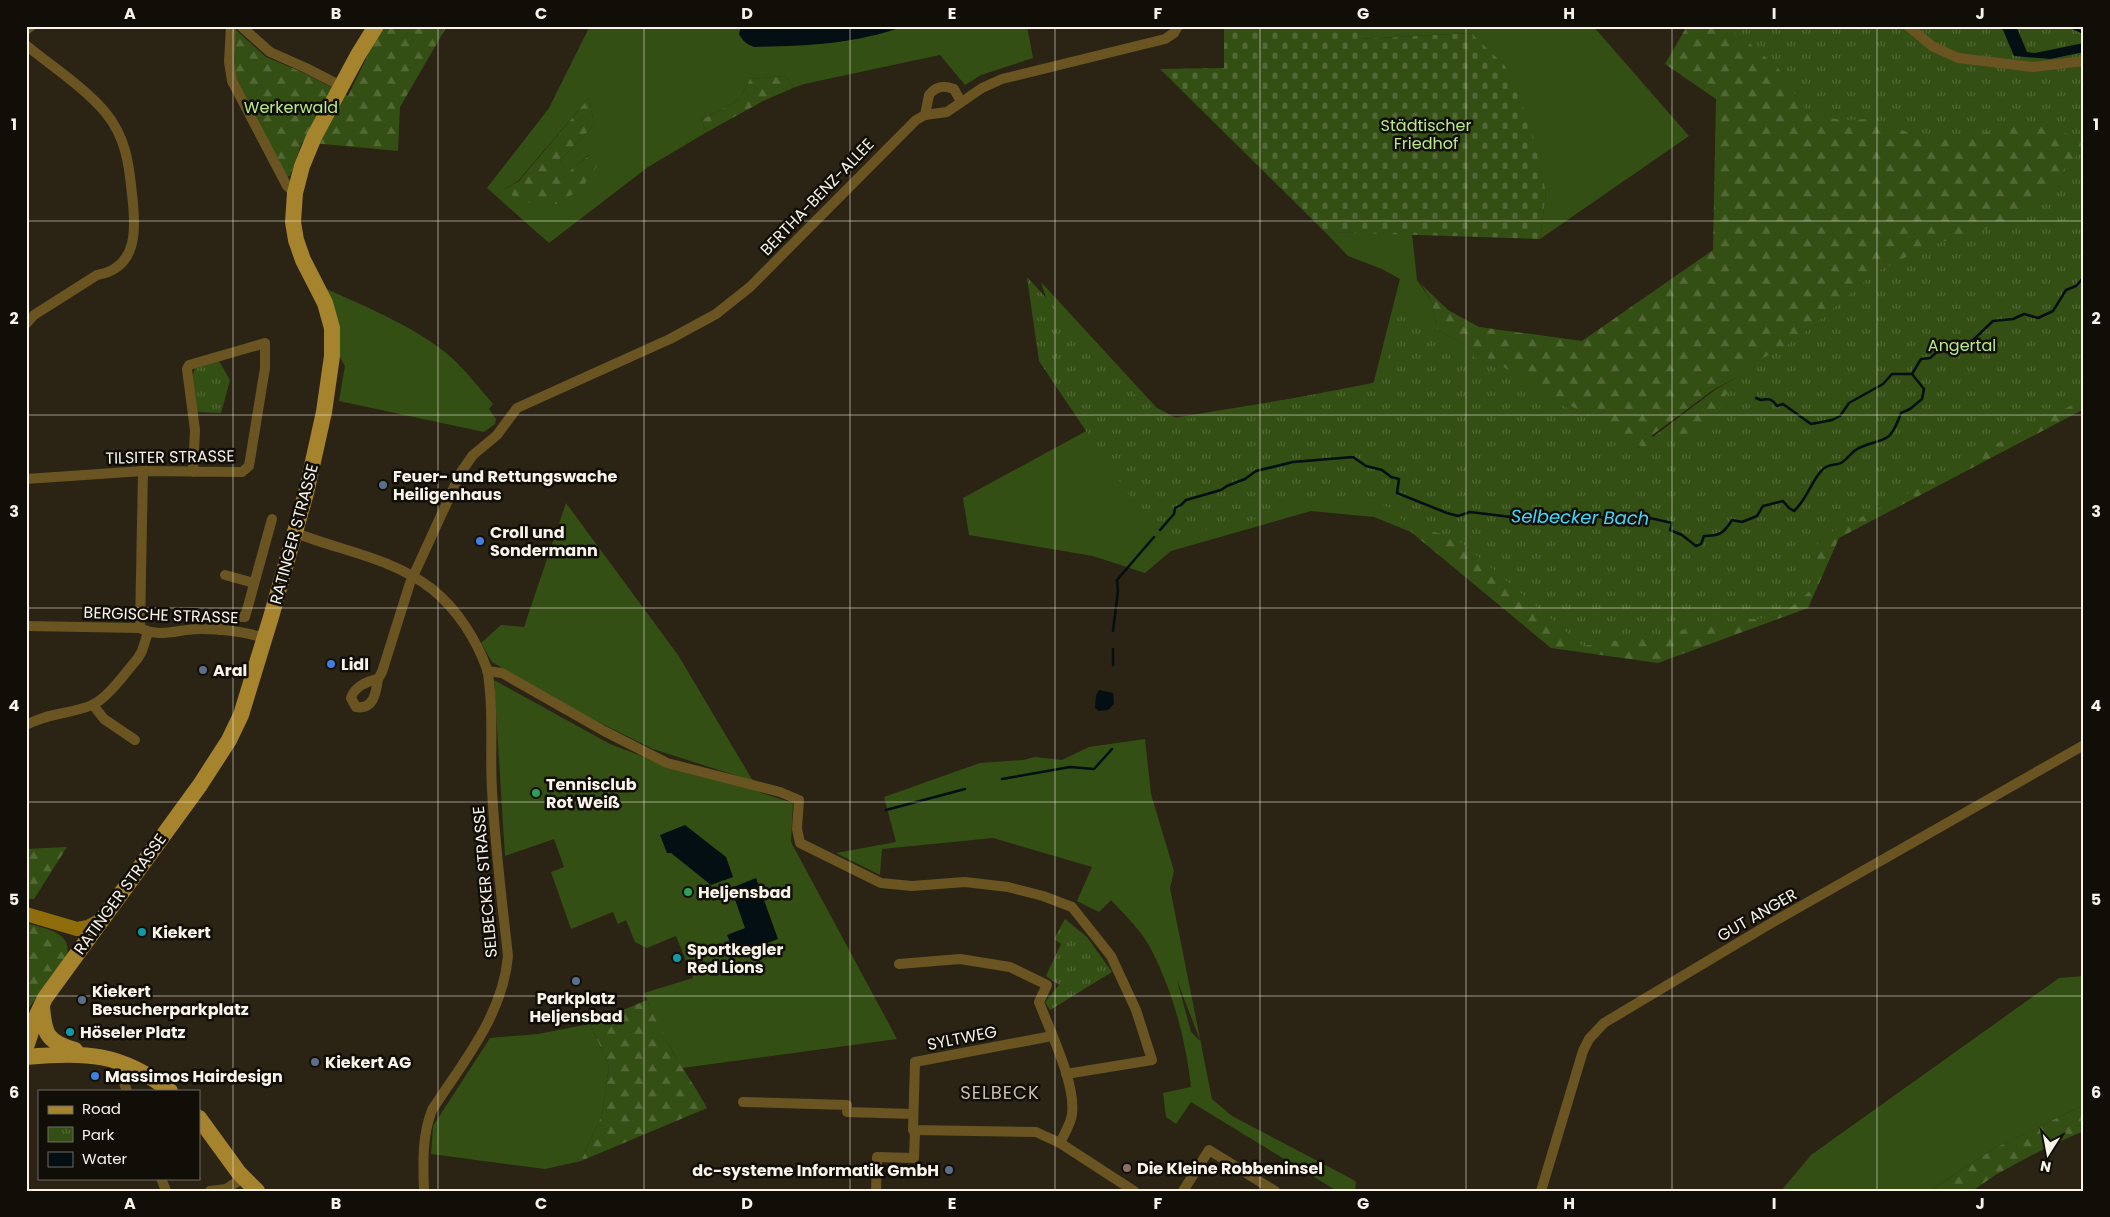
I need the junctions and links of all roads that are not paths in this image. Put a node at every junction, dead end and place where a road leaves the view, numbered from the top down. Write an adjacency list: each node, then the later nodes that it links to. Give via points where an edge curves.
1 (31, 26): 7 (street)
2 (231, 26): 13 (street, via 229,62 232,81 287,186)
3 (241, 26): 10 (street, via 270,52)
4 (376, 26): 10 (main road, RATINGER STRASSE)
5 (1178, 26): 11 (street, BERTHA-BENZ-ALLEE, via 1174,34 1165,39 1002,79)
6 (1908, 26): 9 (street, via 1932,46 1958,58 2034,66)
7 (26, 30)
8 (26, 45): 14 (street, via 96,102 113,124 128,158 136,226 130,249 117,266 34,314)
9 (2084, 61)
10 (341, 86): 13 (main road, RATINGER STRASSE, via 307,152)
11 (961, 102): 12 (street, BERTHA-BENZ-ALLEE, via 947,112); 12 (street, via 954,89 940,87 929,95)
12 (925, 115): 21 (street, BERTHA-BENZ-ALLEE, via 882,153 736,299 716,314 677,336 522,404 461,472)
13 (295, 193): 19 (main road, RATINGER STRASSE, via 293,222 296,240 325,303 333,342 324,412)
14 (26, 324)
15 (143, 471): 16 (street, TILSITER STRASSE); 17 (street, TILSITER STRASSE); 24 (street)
16 (193, 472): 16 (street, TILSITER STRASSE, via 242,472 249,466 265,368 265,343 189,365 195,430)
17 (26, 479)
18 (272, 519): 22 (street)
19 (296, 532): 21 (street, SELBECKER STRASSE); 26 (main road, RATINGER STRASSE)
20 (225, 575): 22 (street)
21 (413, 576): 27 (street, SELBECKER STRASSE, via 450,605 474,641); 28 (street, BERTHA-BENZ-ALLEE)
22 (254, 583): 25 (street, via 245,617 221,617)
23 (26, 626): 24 (street, BERGISCHE STRASSE)
24 (144, 630): 25 (street, BERGISCHE STRASSE); 29 (street, via 138,658)
25 (220, 630): 26 (street, BERGISCHE STRASSE)
26 (265, 638): 34 (main road, RATINGER STRASSE, via 229,740)
27 (487, 671): 44 (street, via 502,673 667,763 800,800 797,829 800,843 880,883 912,886 965,882 1008,887 1072,907 1111,956 1136,1010 1152,1060); 55 (street, SELBECKER STRASSE, via 491,702 492,789 507,970 498,1003 487,1026 432,1110 427,1123)
28 (378, 679)
29 (93, 705): 30 (street, via 45,716); 31 (street, via 104,718)
30 (26, 725)
31 (135, 740)
32 (2084, 745): 60 (street, GUT ANGER, via 1773,922 1604,1023 1583,1051)
33 (26, 914): 35 (street)
34 (103, 918): 35 (street, via 85,929); 36 (main road, RATINGER STRASSE)
35 (62, 925): 36 (street, via 73,938)
36 (75, 956): 38 (main road, RATINGER STRASSE)
37 (899, 964): 39 (street, via 960,959 1010,967 1047,985 1039,1002)
38 (42, 1003): 40 (main road, RATINGER STRASSE); 41 (main road, via 44,1025 50,1039)
39 (1052, 1036): 44 (street); 48 (street, SYLTWEG, via 915,1062)
40 (26, 1047)
41 (88, 1054): 42 (main road); 43 (main road)
42 (26, 1057)
43 (119, 1062): 45 (street); 46 (main road, via 144,1073)
44 (1066, 1074): 51 (street, via 1073,1101 1072,1116)
45 (128, 1090)
46 (169, 1090)
47 (743, 1102): 48 (street, via 847,1105 846,1112)
48 (913, 1114): 50 (street, SYLTWEG)
49 (200, 1119): 52 (main road)
50 (914, 1130): 51 (street, via 1036,1132); 56 (street, SYLTWEG, via 914,1158 878,1157)
51 (1060, 1143): 57 (street)
52 (243, 1178): 53 (street, via 226,1189); 54 (main road)
53 (210, 1191)
54 (257, 1191)
55 (424, 1191)
56 (876, 1191)
57 (1134, 1191)
58 (1183, 1191): 59 (street, via 1209,1150)
59 (1275, 1191)
60 (1541, 1191)

